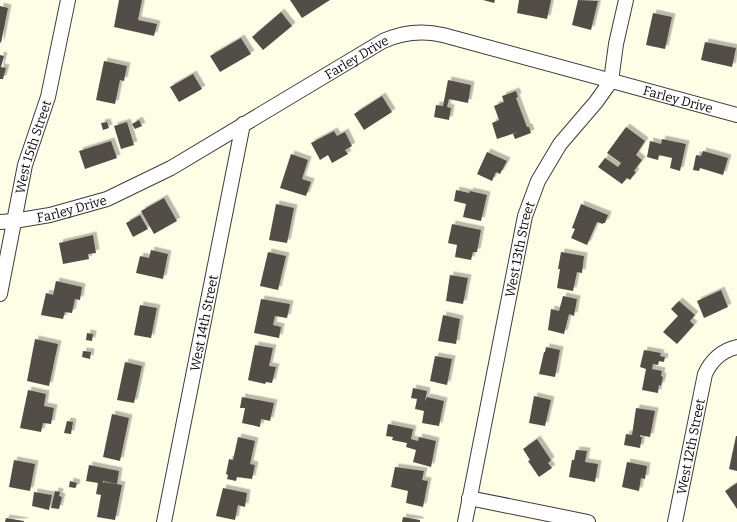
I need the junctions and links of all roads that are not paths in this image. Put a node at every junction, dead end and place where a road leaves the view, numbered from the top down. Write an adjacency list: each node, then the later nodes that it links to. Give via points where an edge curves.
1 (68, 0): 6 (street, West 15th Street, via 50,91 25,165)
2 (626, 0): 3 (street, West 13th Street)
3 (611, 81): 4 (street, Farley Drive); 5 (street, Farley Drive, via 443,35 412,32 383,41); 10 (street, West 13th Street, via 560,144 544,170 529,204)
4 (737, 115)
5 (243, 124): 6 (street, Farley Drive, via 171,168 107,199 50,215); 11 (street, West 14th Street)
6 (14, 221): 7 (street, Farley Drive); 8 (street, West 15th Street)
7 (0, 222)
8 (0, 294)
9 (737, 347): 14 (street, West 12th Street, via 720,354 706,371)
10 (469, 498): 12 (street, West 13th Street); 13 (street)
11 (164, 522)
12 (465, 522)
13 (588, 522)
14 (675, 522)

